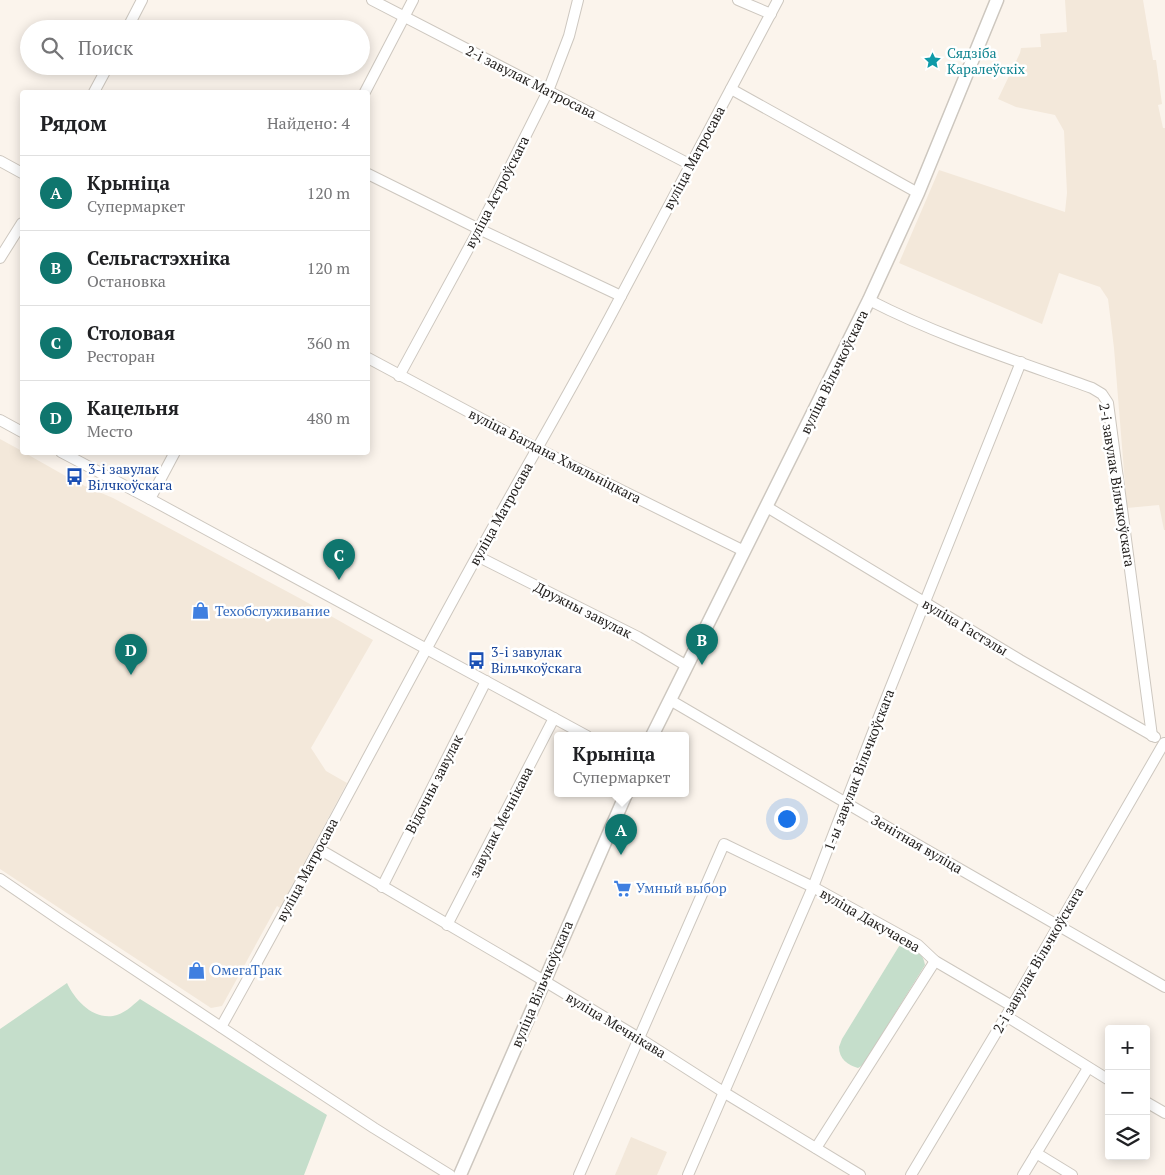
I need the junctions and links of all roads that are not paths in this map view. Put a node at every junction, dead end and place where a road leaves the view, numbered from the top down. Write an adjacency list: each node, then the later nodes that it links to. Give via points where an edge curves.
1 (142, 0): 10 (street)
2 (372, 0): 9 (street, 2-і завулак Матросава)
3 (413, 0): 9 (street)
4 (578, 0): 15 (street, вуліца Астроўскага, via 569,36)
5 (738, 0): 8 (street)
6 (778, 0): 8 (street, вуліца Матросава)
7 (997, 0): 20 (main road, вуліца Вільчкоўскага)
8 (771, 14): 12 (street, вуліца Матросава)
9 (405, 17): 14 (street); 15 (street, 2-і завулак Матросава)
10 (132, 20)
11 (103, 75): 13 (street)
12 (731, 89): 17 (street, вуліца Матросава); 20 (street)
13 (95, 90)
14 (367, 90)
15 (548, 91): 17 (street, 2-і завулак Матросава); 22 (street, вуліца Астроўскага)
16 (0, 161): 18 (street)
17 (691, 165): 24 (street, вуліца Матросава)
18 (20, 173)
19 (370, 175): 22 (street)
20 (918, 193): 25 (main road, вуліца Вільчкоўскага)
21 (20, 226): 23 (street)
22 (479, 229): 24 (street); 28 (street, вуліца Астроўскага)
23 (0, 258)
24 (621, 296): 31 (street, вуліца Матросава)
25 (870, 300): 27 (street, 2-і завулак Вільчкоўскага, via 945,335); 35 (main road, вуліца Вільчкоўскага)
26 (370, 359): 28 (street, вуліца Багдана Хмяльніцкага)
27 (1021, 362): 38 (street, 1-ы завулак Вільчкоўскага); 46 (street, 2-і завулак Вільчкоўскага, via 1092,388 1108,403)
28 (399, 376): 31 (street, вуліца Багдана Хмяльніцкага)
29 (0, 420): 30 (street)
30 (20, 431)
31 (538, 449): 36 (street, вуліца Багдана Хмяльніцкага); 37 (street, вуліца Матросава)
32 (67, 455): 34 (street)
33 (173, 455): 34 (street)
34 (150, 499): 39 (street)
35 (767, 507): 36 (main road, вуліца Вільчкоўскага); 38 (street, вуліца Гастэлы)
36 (744, 551): 40 (main road, вуліца Вільчкоўскага)
37 (477, 556): 39 (street, вуліца Матросава); 40 (street, Дружны завулак, via 638,637)
38 (925, 604): 46 (street, вуліца Гастэлы); 49 (street, 1-ы завулак Вільчкоўскага)
39 (427, 649): 41 (street); 50 (street, вуліца Матросава)
40 (687, 666): 42 (main road, вуліца Вільчкоўскага)
41 (486, 681): 43 (street); 52 (street, Відочны завулак)
42 (670, 700): 45 (main road, вуліца Вільчкоўскага); 49 (street, Зенітная вуліца)
43 (554, 718): 44 (street); 54 (street, завулак Мечнікава)
44 (580, 732)
45 (654, 732)
46 (1152, 736): 47 (street, вуліца Гастэлы)
47 (1164, 743): 55 (street, 2-і завулак Вільчкоўскага)
48 (625, 797): 57 (main road, вуліца Вільчкоўскага)
49 (846, 803): 53 (street, 1-ы завулак Вільчкоўскага); 55 (street, Зенітная вуліца)
50 (319, 849): 52 (street, вуліца Мечнікава); 61 (street, вуліца Матросава)
51 (0, 879): 61 (street)
52 (382, 887): 54 (street, вуліца Мечнікава)
53 (813, 887): 56 (street, вуліца Дакучаева, via 918,945); 62 (street, вуліца Дакучаева, via 724,844); 65 (street, 1-ы завулак Вільчкоўскага)
54 (447, 925): 57 (street, вуліца Мечнікава)
55 (1058, 925): 58 (street, Зенітная вуліца); 59 (street, 2-і завулак Вільчкоўскага)
56 (935, 961): 59 (street, вуліца Дакучаева); 68 (street)
57 (544, 981): 62 (street, вуліца Мечнікава); 71 (main road, вуліца Вільчкоўскага)
58 (1165, 987)
59 (1012, 1006): 60 (street, 2-і завулак Вільчкоўскага)
60 (1006, 1016): 63 (street); 75 (street, 2-і завулак Вільчкоўскага)
61 (220, 1027): 70 (street)
62 (639, 1038): 65 (street, вуліца Мечнікава); 72 (street)
63 (1088, 1068): 64 (street); 69 (street)
64 (1105, 1078)
65 (725, 1092): 68 (street, вуліца Мечнікава); 73 (street, 1-ы завулак Вільчкоўскага)
66 (1150, 1104): 67 (street)
67 (1165, 1113)
68 (816, 1148): 74 (street, вуліца Мечнікава)
69 (1036, 1154): 76 (street); 77 (street)
70 (450, 1175)
71 (460, 1175)
72 (579, 1175)
73 (688, 1175)
74 (860, 1175)
75 (911, 1175)
76 (1023, 1175)
77 (1072, 1175)

